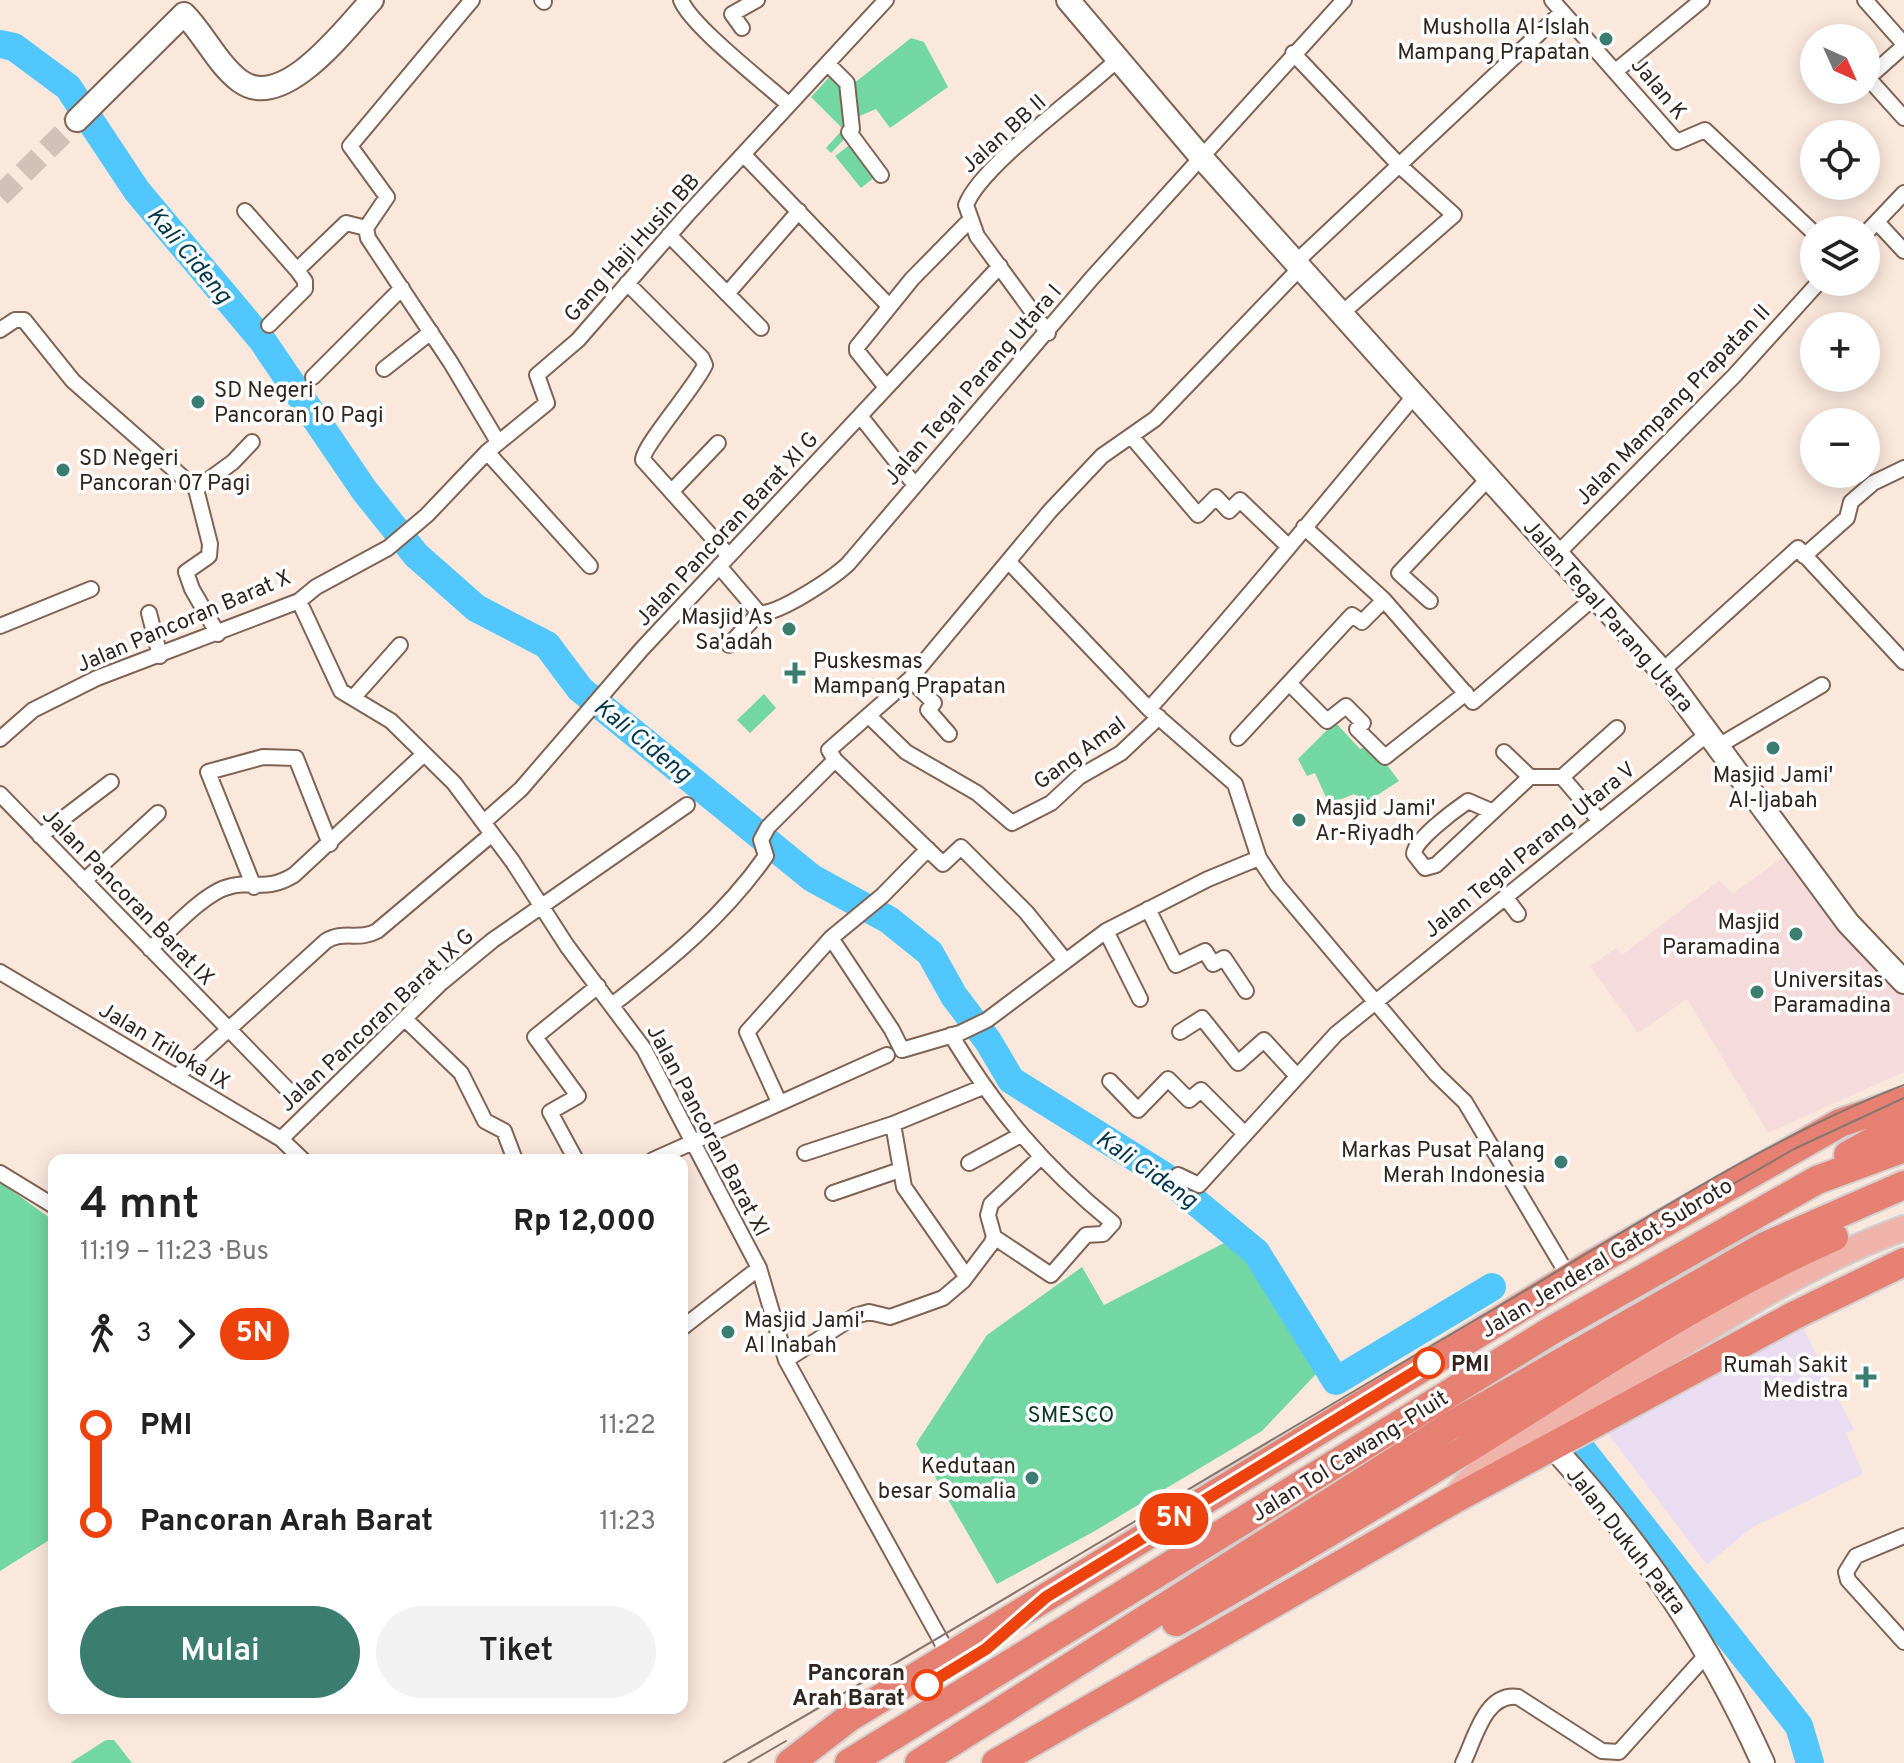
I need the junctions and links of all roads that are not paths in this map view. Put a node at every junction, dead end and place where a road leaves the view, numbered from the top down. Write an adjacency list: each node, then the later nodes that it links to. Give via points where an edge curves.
1 (372, 0): 11 (street, via 296,76 277,87 258,89 240,81)
2 (472, 0): 32 (street, via 353,140 352,154 387,197)
3 (681, 0): 19 (street, via 697,26)
4 (757, 0): 13 (street, via 732,14)
5 (886, 0): 17 (street, Gang Haji Husin BB)
6 (1068, 0): 16 (street, Jalan Tegal Parang Utara)
7 (1344, 0): 15 (street, Jalan Tegal Parang Utara I)
8 (1552, 0): 12 (street, Jalan K)
9 (1702, 0): 18 (street)
10 (1865, 0): 14 (street)
11 (187, 7): 21 (street)
12 (1562, 12): 18 (street, Jalan K); 24 (street)
13 (742, 28)
14 (1904, 45): 20 (street, via 1868,78)
15 (1293, 53): 23 (street, Jalan Tegal Parang Utara I); 24 (street)
16 (1118, 59): 23 (street, Jalan Tegal Parang Utara); 30 (street, Jalan BB II, via 976,185 966,205)
17 (828, 64): 19 (street, Gang Haji Husin BB); 25 (street, via 847,83 849,132)
18 (1617, 70): 31 (street, Jalan K, via 1677,142 1705,130)
19 (789, 105): 22 (street, Gang Haji Husin BB)
20 (1904, 118)
21 (77, 120)
22 (744, 155): 28 (street); 34 (street, Gang Haji Husin BB)
23 (1201, 157): 36 (street, Jalan Tegal Parang Utara); 49 (street, Jalan Tegal Parang Utara I)
24 (1400, 166): 36 (street); 44 (street, via 1454,215)
25 (881, 175)
26 (1904, 193): 29 (street)
27 (245, 211): 38 (street)
28 (799, 211): 41 (street); 43 (street)
29 (1880, 218)
30 (970, 220): 37 (street); 43 (street)
31 (1800, 220)
32 (366, 228): 38 (street, via 340,226); 40 (street)
33 (1880, 234): 35 (street)
34 (669, 235): 39 (street, Gang Haji Husin BB); 41 (street)
35 (1904, 251)
36 (1299, 264): 44 (street, Jalan Tegal Parang Utara); 55 (street, via 1155,419)
37 (1000, 266): 49 (street); 52 (street, Jalan Pancoran Barat XI G)
38 (297, 270): 45 (street, via 305,289)
39 (627, 283): 57 (street, Gang Haji Husin BB, via 578,340 537,375 547,403); 64 (street, via 704,362 642,456)
40 (402, 288): 48 (street); 51 (street)
41 (727, 294): 46 (street)
42 (1806, 296): 68 (street, Jalan Mampang Prapatan II)
43 (889, 306): 52 (street, via 857,351)
44 (1342, 313): 53 (street, Jalan Tegal Parang Utara)
45 (269, 325)
46 (761, 328)
47 (0, 330): 63 (street, via 24,320 73,381)
48 (431, 332): 50 (street); 57 (street)
49 (1048, 333): 62 (street, Jalan Tegal Parang Utara I)
50 (384, 369)
51 (313, 377)
52 (886, 387): 54 (street, Jalan Pancoran Barat XI G)
53 (1415, 395): 61 (street, Jalan Tegal Parang Utara); 66 (street)
54 (861, 417): 62 (street); 70 (street, Jalan Pancoran Barat XI G)
55 (1131, 436): 67 (street, via 1198,515 1216,497 1229,511 1240,500); 71 (street, via 1102,456)
56 (252, 442): 63 (street)
57 (498, 442): 59 (street, Gang Haji Husin BB)
58 (718, 443): 64 (street)
59 (487, 452): 65 (street, Gang Haji Husin BB); 72 (street)
60 (1904, 468): 69 (street, via 1873,483 1851,502 1847,518)
61 (1489, 478): 68 (street, Jalan Tegal Parang Utara); 77 (street, via 1399,573)
62 (914, 484): 79 (street, Jalan Tegal Parang Utara I, via 842,569 767,614)
63 (196, 489): 81 (street, via 209,556 186,572)
64 (672, 491): 70 (street)
65 (427, 515): 76 (street, Jalan Pancoran Barat X, via 388,548)
66 (1304, 527): 67 (street); 75 (street)
67 (1289, 547): 92 (street)
68 (1557, 554): 74 (street, Jalan Tegal Parang Utara)
69 (1804, 556): 85 (street); 86 (street, via 1798,548)
70 (724, 561): 79 (street); 110 (street, Jalan Pancoran Barat XI G)
71 (1009, 562): 87 (street); 92 (street)
72 (590, 566)
73 (91, 589): 80 (street)
74 (1596, 596): 86 (street, Jalan Tegal Parang Utara); 90 (street, via 1475,701)
75 (1384, 600): 88 (street, via 1362,622 1352,615); 90 (street)
76 (299, 601): 81 (street, Jalan Pancoran Barat X); 91 (street, Jalan Pancoran Barat XI, via 336,684)
77 (1430, 601)
78 (149, 613): 84 (street)
79 (759, 613): 83 (street)
80 (0, 626)
81 (218, 634): 84 (street, Jalan Pancoran Barat X)
82 (400, 645): 91 (street)
83 (729, 645)
84 (160, 656): 98 (street, Jalan Pancoran Barat X, via 97,678 33,710)
85 (1904, 662)
86 (1662, 671): 97 (street, Jalan Tegal Parang Utara)
87 (910, 679): 93 (street); 95 (street, via 934,703 928,710)
88 (1290, 684): 90 (street, via 1327,721 1346,706 1363,723 1357,729 1385,757); 96 (street)
89 (1822, 685): 97 (street, Jalan Tegal Parang Utara V)
90 (1466, 693)
91 (353, 698): 100 (street, Jalan Pancoran Barat XI, via 391,721)
92 (1154, 713): 93 (street, Gang Amal, via 1121,753 1079,777 1051,803 1012,823 977,793 906,752); 114 (street, via 1235,784)
93 (869, 716): 101 (street, via 829,750)
94 (1617, 728): 103 (street)
95 (949, 734)
96 (1238, 738)
97 (1715, 738): 109 (street, Jalan Tegal Parang Utara V); 126 (street, Jalan Tegal Parang Utara, via 1848,923)
98 (0, 739)
99 (1504, 752): 102 (street)
100 (424, 754): 110 (street, Jalan Pancoran Barat XI); 112 (street)
101 (835, 760): 113 (street); 131 (street, via 764,834 766,856 743,888 676,955)
102 (1530, 777): 103 (street); 107 (street)
103 (1562, 777): 109 (street)
104 (111, 782): 111 (street)
105 (0, 794): 111 (street, Jalan Pancoran Barat IX)
106 (687, 805): 118 (street, Jalan Pancoran Barat IX G)
107 (1491, 811): 107 (street, via 1468,801 1459,807 1416,844 1414,854 1421,865 1436,865)
108 (158, 813): 115 (street)
109 (1598, 819): 117 (street, Jalan Tegal Parang Utara V)
110 (488, 828): 118 (street, Jalan Pancoran Barat XI); 133 (street, Jalan Pancoran Barat XI G, via 377,931 326,941)
111 (40, 836): 115 (street, Jalan Pancoran Barat IX)
112 (330, 844): 116 (street, via 278,884); 116 (street, via 296,758 263,757 208,772)
113 (928, 849): 122 (street); 124 (street, via 943,864 961,847)
114 (1259, 858): 119 (street); 130 (street)
115 (84, 881): 123 (street, Jalan Pancoran Barat IX)
116 (254, 887): 123 (street, via 226,887 215,893)
117 (1506, 898): 120 (street); 130 (street, Jalan Tegal Parang Utara V)
118 (541, 904): 127 (street, Jalan Pancoran Barat XI); 132 (street, Jalan Pancoran Barat IX G, via 441,983)
119 (1148, 909): 121 (street); 128 (street, via 1176,965 1205,951 1213,964 1224,958)
120 (1518, 914)
121 (1106, 931): 124 (street); 129 (street)
122 (831, 938): 136 (street, via 892,1030); 143 (street, via 747,1032)
123 (150, 949): 133 (street, Jalan Pancoran Barat IX)
124 (1064, 959): 135 (street, via 1001,1012)
125 (0, 972): 138 (street, Jalan Triloka IX)
126 (1904, 982)
127 (598, 986): 131 (street, Jalan Pancoran Barat XI); 154 (street, via 535,1037 578,1096 550,1112)
128 (1246, 991)
129 (1140, 999)
130 (1376, 1001): 137 (street, Jalan Tegal Parang Utara V); 172 (street, via 1465,1102)
131 (612, 1005): 149 (street, Jalan Pancoran Barat XI, via 650,1060)
132 (405, 1019): 148 (street, Jalan Pancoran Barat IX G); 153 (street, via 461,1073 485,1121 504,1131)
133 (226, 1028): 138 (street, Jalan Pancoran Barat XI G); 141 (street, Jalan Pancoran Barat IX)
134 (1180, 1032): 137 (street, via 1202,1018 1238,1063 1264,1040)
135 (956, 1034): 136 (street); 140 (street)
136 (894, 1053): 143 (street)
137 (1297, 1076): 146 (street, Jalan Tegal Parang Utara V)
138 (176, 1077): 148 (street, Jalan Triloka IX)
139 (1110, 1081): 146 (street, via 1138,1110 1168,1079 1189,1100 1201,1090)
140 (983, 1087): 144 (street); 147 (street)
141 (288, 1090)
142 (1904, 1101): 172 (highway, Jalan Jenderal Gatot Subroto, via 1840,1123)
143 (779, 1102): 149 (street)
144 (893, 1124): 151 (street); 158 (street)
145 (1904, 1124): 161 (highway, via 1864,1144)
146 (1244, 1133): 160 (street, Jalan Tegal Parang Utara V, via 1199,1185)
147 (1019, 1136): 156 (street); 157 (street)
148 (281, 1139): 152 (street, Jalan Triloka IX)
149 (689, 1141): 155 (street); 170 (street, Jalan Pancoran Barat XI)
150 (1904, 1148): 161 (highway, Jalan Tol Cawang–Pluit)
151 (805, 1153)
152 (297, 1154)
153 (513, 1154)
154 (573, 1154)
155 (664, 1154)
156 (1040, 1158): 167 (street, via 991,1204); 167 (street, via 1113,1223 1103,1234 1086,1235 1051,1275)
157 (969, 1163)
158 (900, 1170): 163 (street); 171 (street, via 913,1204)
159 (0, 1173): 164 (street)
160 (1178, 1175)
161 (1817, 1180): 184 (highway, Jalan Tol Cawang–Pluit, via 1554,1329)
162 (1904, 1185): 182 (highway, Jalan Tol Cawang–Pluit, via 1765,1246 1450,1426)
163 (833, 1193)
164 (48, 1202)
165 (1904, 1206): 175 (highway, via 1744,1281 1557,1389)
166 (1904, 1228): 168 (main road)
167 (994, 1237): 171 (street)
168 (1837, 1255): 175 (highway, via 1805,1262 1704,1316 1553,1409); 177 (main road, via 1490,1462)
169 (1904, 1262): 176 (highway, via 1795,1315)
170 (759, 1268): 173 (street); 174 (street, Jalan Pancoran Barat XI)
171 (966, 1276): 174 (street, via 943,1298 910,1311 890,1317 869,1312 855,1316)
172 (1569, 1277): 181 (highway, Jalan Jenderal Gatot Subroto)
173 (688, 1319)
174 (786, 1360): 181 (street, Jalan Pancoran Barat XI)
175 (1486, 1437): 182 (highway, via 1187,1615)
176 (1554, 1448): 177 (highway); 180 (street, Jalan Dukuh Patra, via 1663,1580)
177 (1453, 1500): 185 (highway)
178 (1904, 1536): 179 (street, via 1856,1556 1846,1572)
179 (1904, 1642)
180 (1708, 1653): 186 (street, via 1619,1752 1602,1751 1510,1695 1489,1709); 187 (street, Jalan Dukuh Patra)
181 (950, 1657): 183 (highway, Jalan Jenderal Gatot Subroto, via 850,1717)
182 (924, 1760)
183 (790, 1763)
184 (849, 1763)
185 (996, 1763)
186 (1463, 1763)
187 (1763, 1763)

